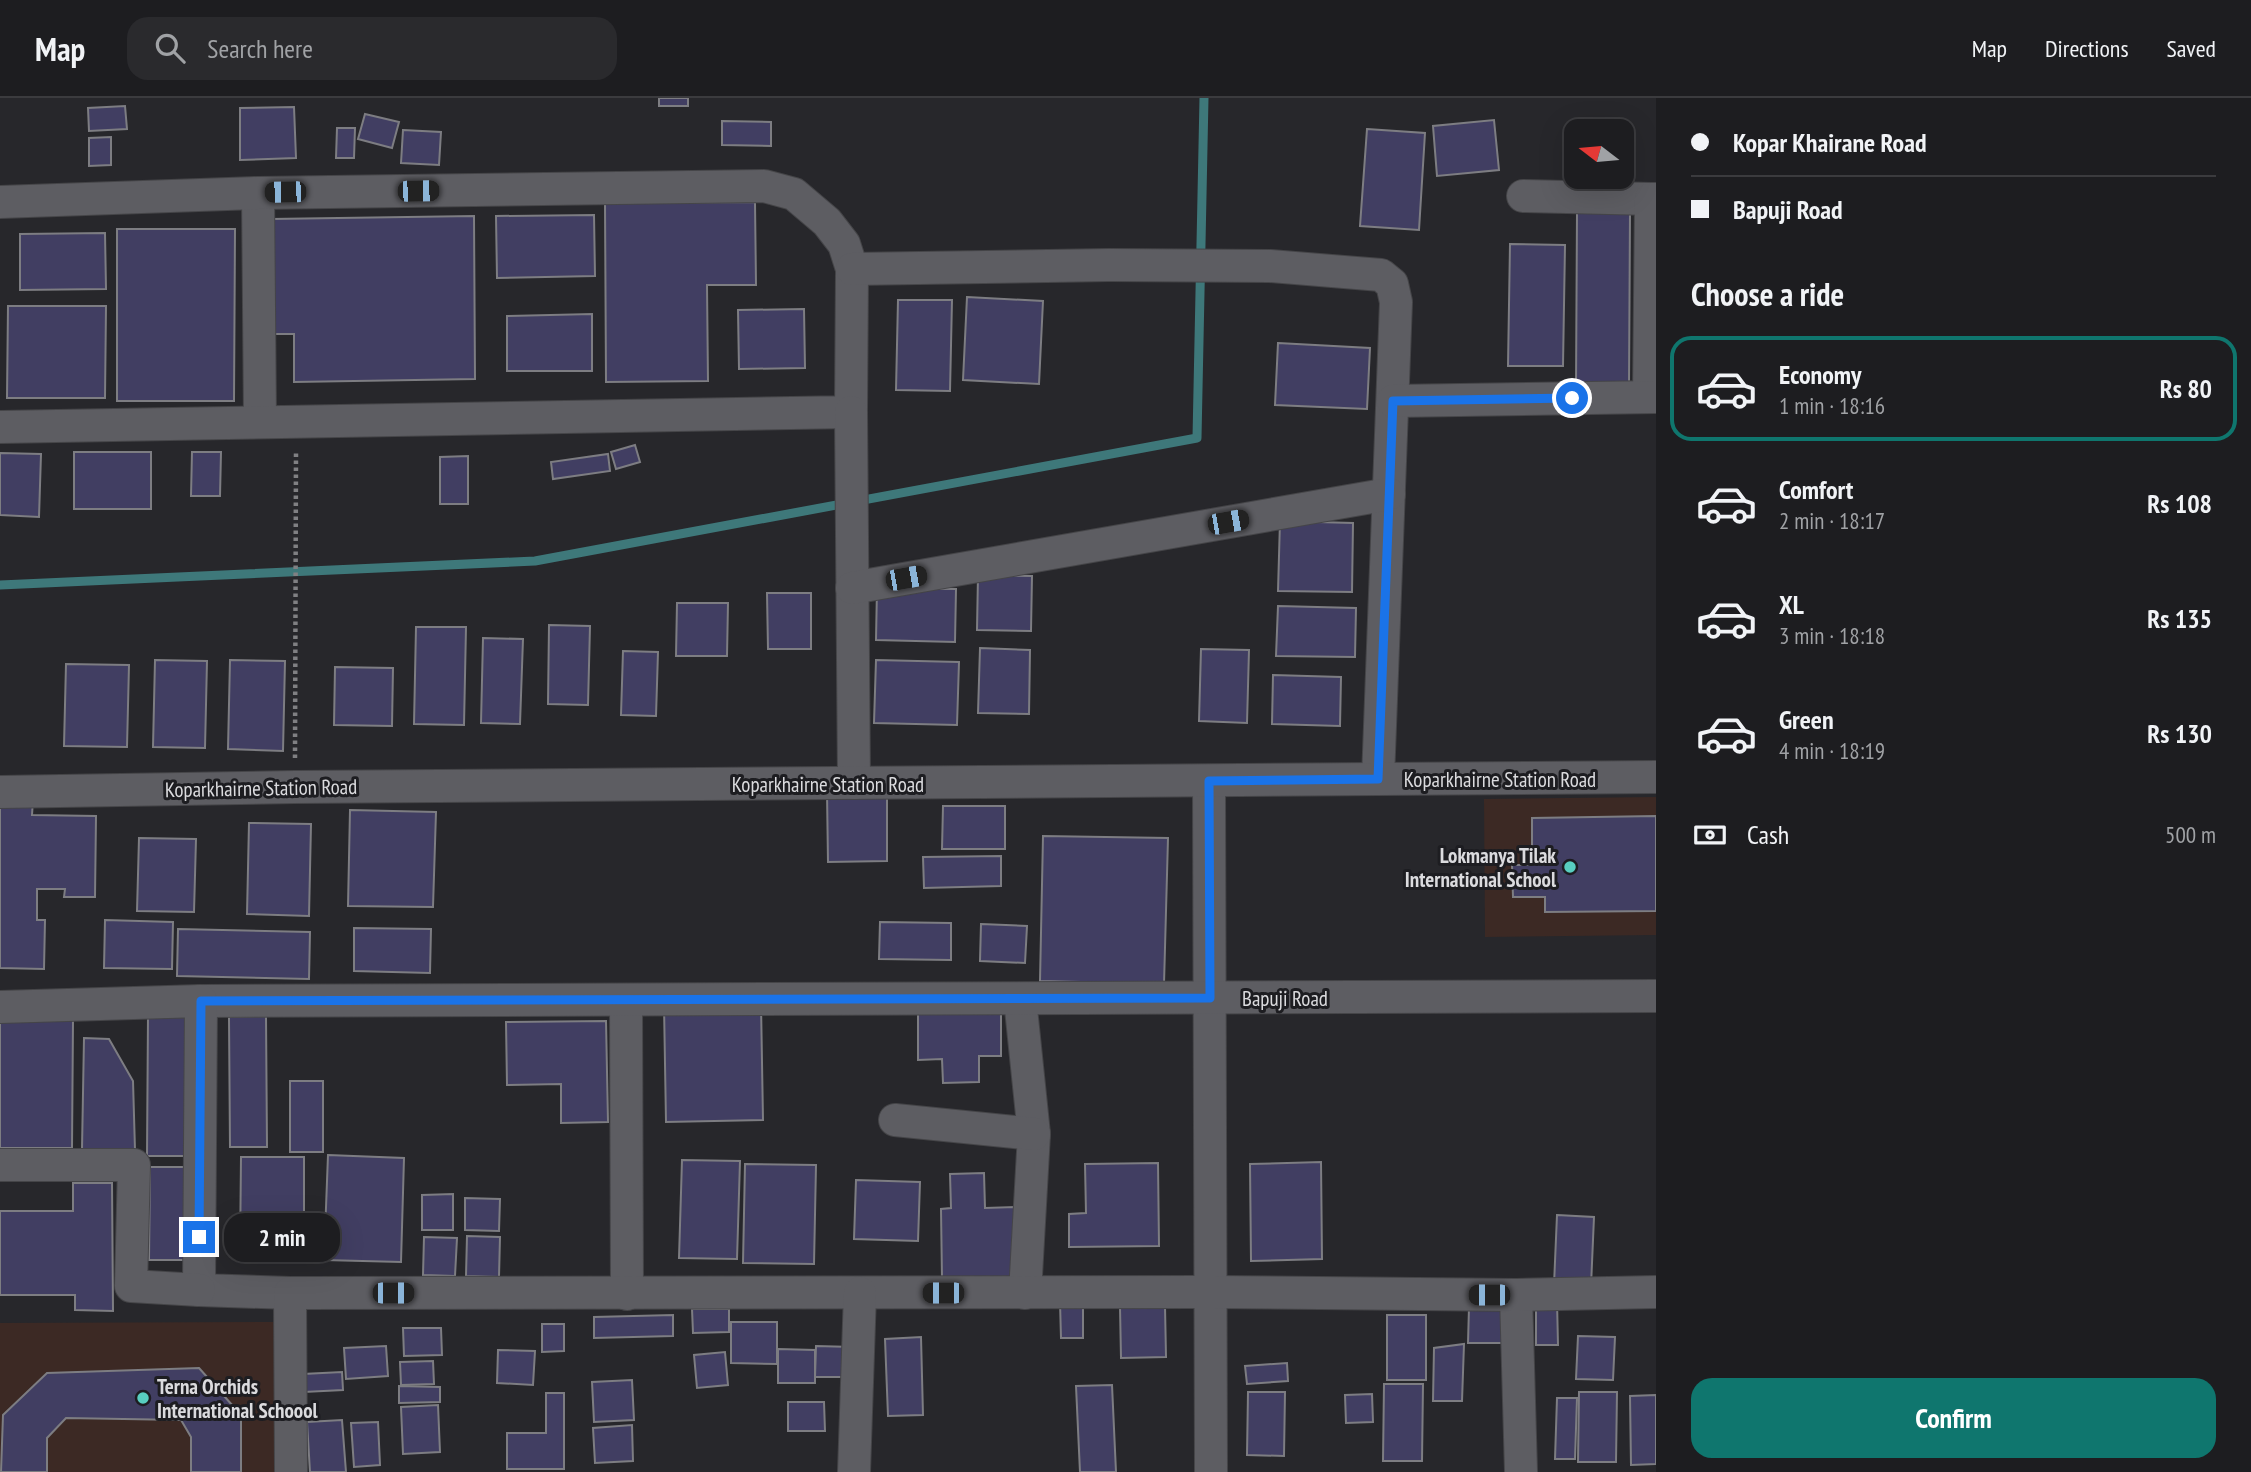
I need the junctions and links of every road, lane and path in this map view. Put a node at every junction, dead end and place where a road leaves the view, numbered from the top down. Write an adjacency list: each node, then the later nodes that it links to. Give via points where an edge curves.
1 (258, 193): 4 (street); 5 (street, via 764,186 794,194 827,222 844,244); 9 (street)
2 (1523, 196): 3 (street)
3 (1653, 199): 6 (street)
4 (0, 202)
5 (852, 269): 7 (street, via 1270,266 1381,275 1392,285 1396,302); 8 (street)
6 (1653, 397): 7 (street)
7 (1393, 401): 12 (street)
8 (851, 412): 10 (street); 13 (street)
9 (260, 421): 10 (street); 11 (street)
10 (297, 421): 18 (path)
11 (0, 427)
12 (1389, 494): 13 (street); 15 (street)
13 (852, 588): 17 (street)
14 (1656, 777): 15 (street, Koparkhairne Station Road)
15 (1378, 779): 16 (street, Koparkhairne Station Road)
16 (1209, 781): 17 (street, Koparkhairne Station Road); 23 (street)
17 (854, 783): 18 (street, Koparkhairne Station Road)
18 (295, 787): 19 (street, Koparkhairne Station Road)
19 (0, 792)
20 (56, 987): 21 (street)
21 (0, 988)
22 (1656, 996): 23 (street, Bapuji Road)
23 (1210, 998): 24 (street, Bapuji Road); 32 (street)
24 (1020, 999): 25 (street, Bapuji Road); 29 (street)
25 (626, 1000): 26 (street, Bapuji Road); 37 (street)
26 (201, 1001): 27 (street, Bapuji Road); 31 (street)
27 (0, 1007)
28 (895, 1120): 29 (street)
29 (1034, 1133): 36 (street)
30 (0, 1165): 31 (street, via 134,1165 131,1286)
31 (199, 1290): 34 (street)
32 (1211, 1292): 36 (street); 38 (street); 41 (street)
33 (1656, 1292): 38 (street)
34 (290, 1293): 37 (street); 39 (street)
35 (860, 1293): 36 (street); 37 (street); 40 (street)
36 (1026, 1293)
37 (626, 1294)
38 (1516, 1295): 42 (street)
39 (291, 1472)
40 (854, 1472)
41 (1211, 1472)
42 (1521, 1472)

